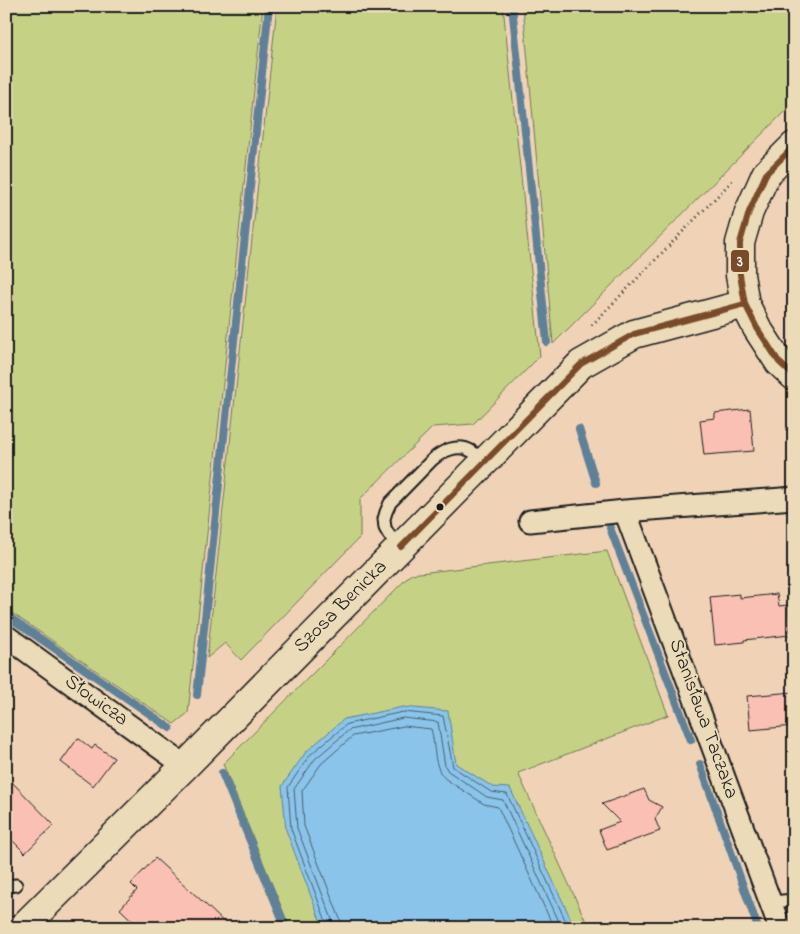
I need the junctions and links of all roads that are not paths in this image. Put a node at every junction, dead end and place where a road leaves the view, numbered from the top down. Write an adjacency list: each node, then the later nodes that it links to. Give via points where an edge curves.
1 (794, 146): 2 (street, via 766,174 749,212 740,243 740,275)
2 (745, 304): 3 (street, via 779,362); 4 (street, Szosa Benicka, via 634,334 581,364)
3 (794, 376)
4 (484, 462): 8 (street, Szosa Benicka); 8 (lane, via 471,451 460,448 447,450 438,454 390,503 384,519 385,528)
5 (794, 498): 6 (street)
6 (625, 511): 7 (street); 12 (street, Stanisława Taczaka)
7 (530, 521)
8 (401, 547): 10 (street, Szosa Benicka)
9 (6, 636): 10 (street, Słowicza)
10 (189, 762): 13 (street, Szosa Benicka)
11 (794, 900): 12 (lane)
12 (771, 902): 14 (street, Stanisława Taczaka)
13 (22, 928)
14 (780, 928)

